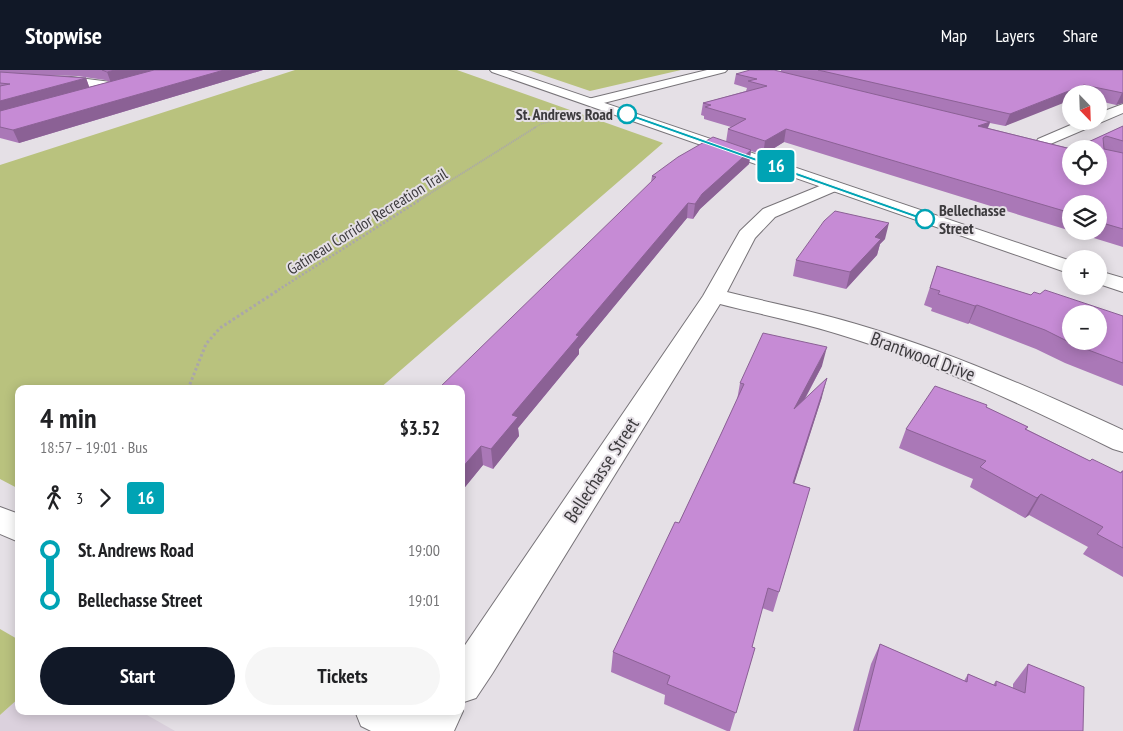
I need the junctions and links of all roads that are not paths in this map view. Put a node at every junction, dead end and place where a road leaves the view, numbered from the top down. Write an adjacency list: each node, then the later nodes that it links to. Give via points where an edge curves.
1 (496, 70): 5 (street)
2 (721, 70): 5 (street)
3 (0, 78): 4 (street, via 124,86)
4 (84, 97)
5 (592, 102): 10 (street)
6 (1123, 108): 7 (street)
7 (1108, 114)
8 (1068, 130): 9 (street, via 1038,141)
9 (1062, 147)
10 (832, 186): 11 (street); 14 (street, Bellechasse Street, via 769,213 748,236)
11 (1062, 265)
12 (1107, 280): 13 (street)
13 (1123, 285)
14 (714, 296): 15 (street, Brantwood Drive, via 847,329 948,364 1036,400); 18 (street, Bellechasse Street)
15 (1123, 442)
16 (0, 519): 17 (street)
17 (15, 527)
18 (465, 679)
19 (384, 715): 21 (street)
20 (439, 715): 22 (street)
21 (416, 731)
22 (428, 731)

